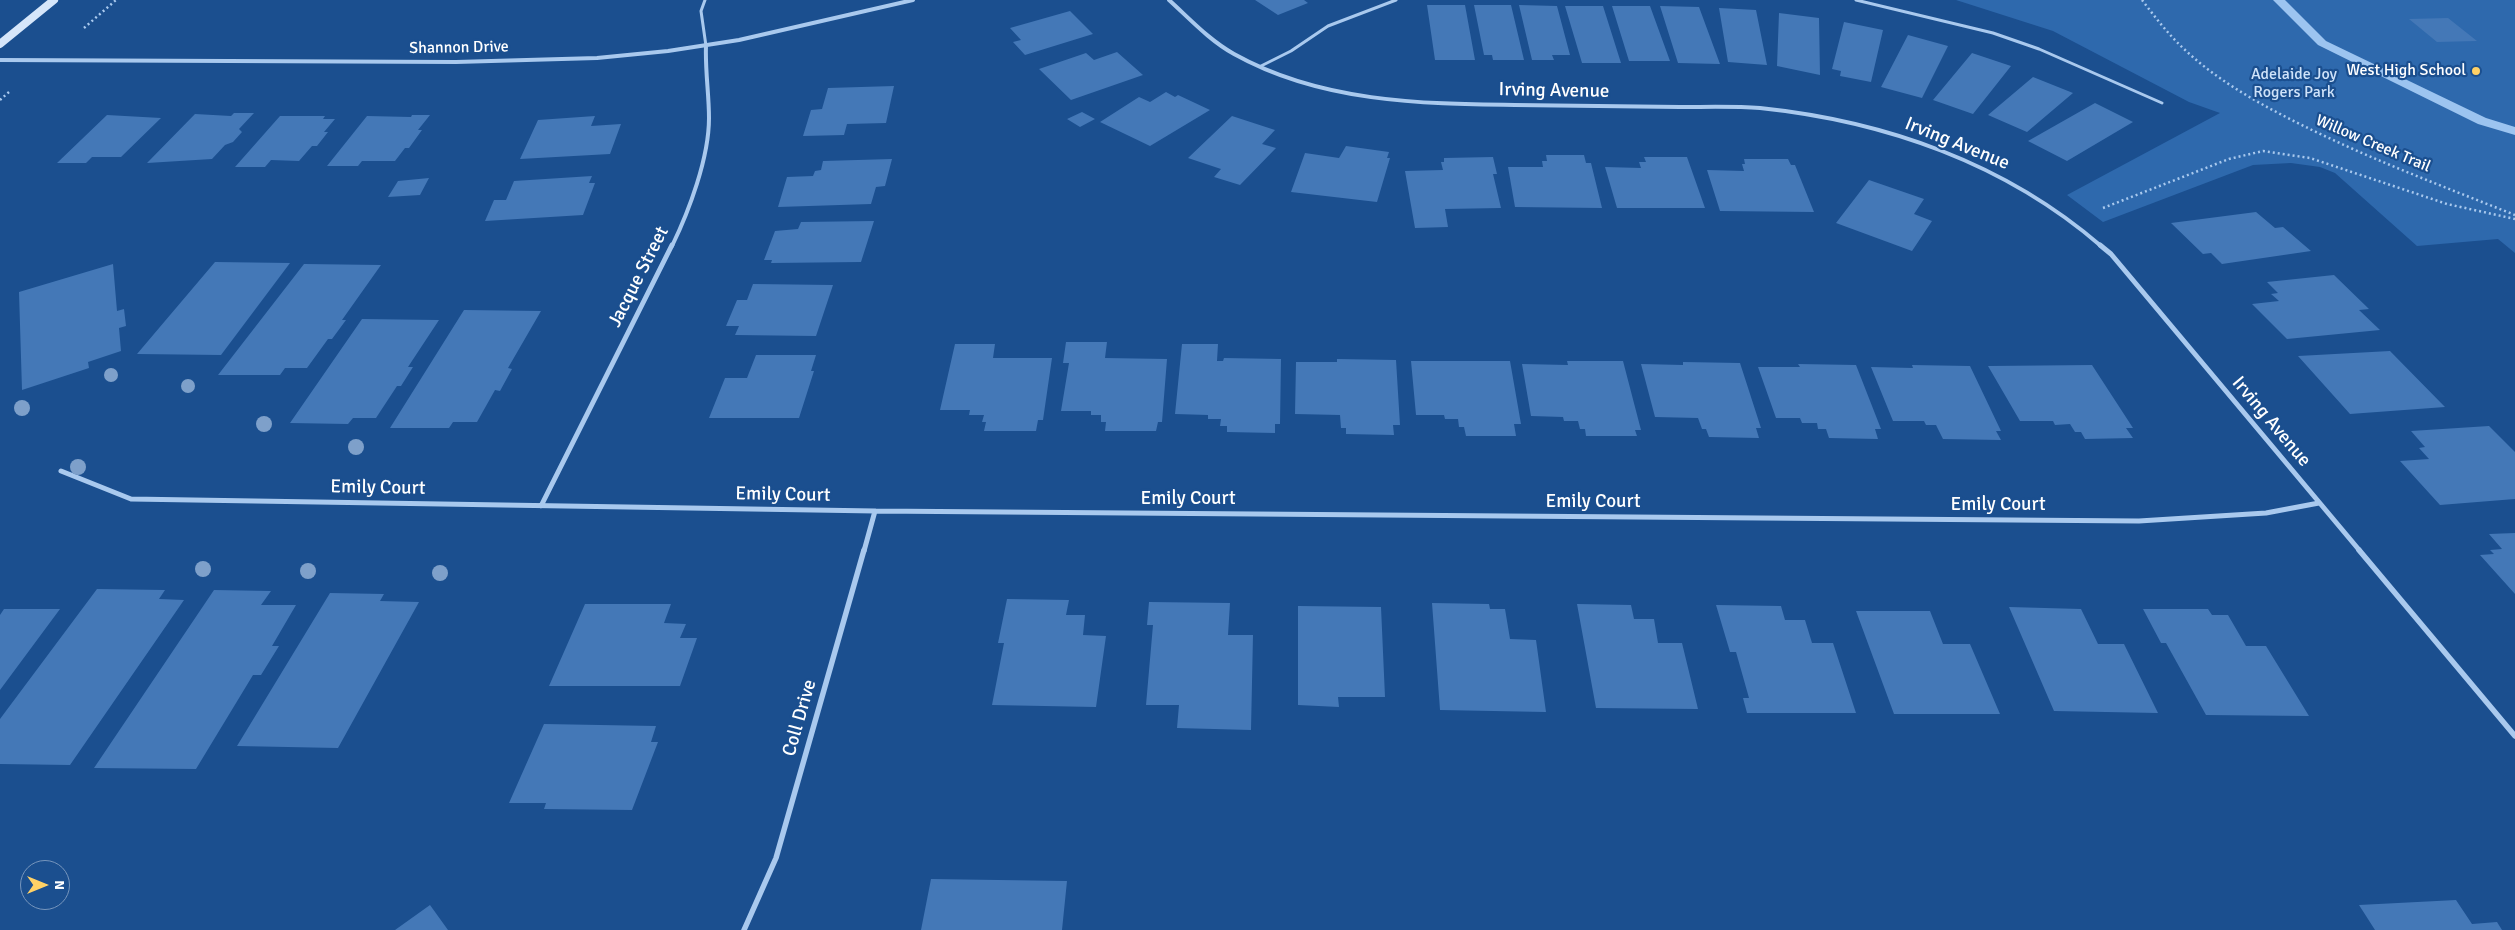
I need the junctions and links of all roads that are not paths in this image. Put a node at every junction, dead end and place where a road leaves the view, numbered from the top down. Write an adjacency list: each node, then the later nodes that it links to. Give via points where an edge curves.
1 (54, 0): 7 (street)
2 (705, 0): 8 (lane, via 701,11)
3 (913, 0): 8 (street, Shannon Drive, via 800,28)
4 (1168, 0): 10 (street, Irving Avenue, via 1208,36)
5 (1396, 0): 10 (lane, via 1328,26)
6 (1856, 0): 11 (lane, via 1993,33 2039,49)
7 (0, 44)
8 (706, 46): 9 (street, Shannon Drive, via 632,55 530,60); 14 (street, Jacque Street, via 709,120 700,170 682,225)
9 (0, 60)
10 (1261, 66): 13 (street, Irving Avenue, via 1323,88 1424,104 1757,108 1810,114 1864,125 1927,144 1979,165 2052,207 2111,254)
11 (2162, 103)
12 (61, 471): 14 (street, Emily Court, via 130,499)
13 (2319, 503): 15 (street, Emily Court, via 2266,513 2139,521); 16 (street, Irving Avenue)
14 (541, 506): 15 (street, Emily Court)
15 (875, 511): 17 (street, Coll Drive, via 776,858)
16 (2515, 736)
17 (744, 930)

